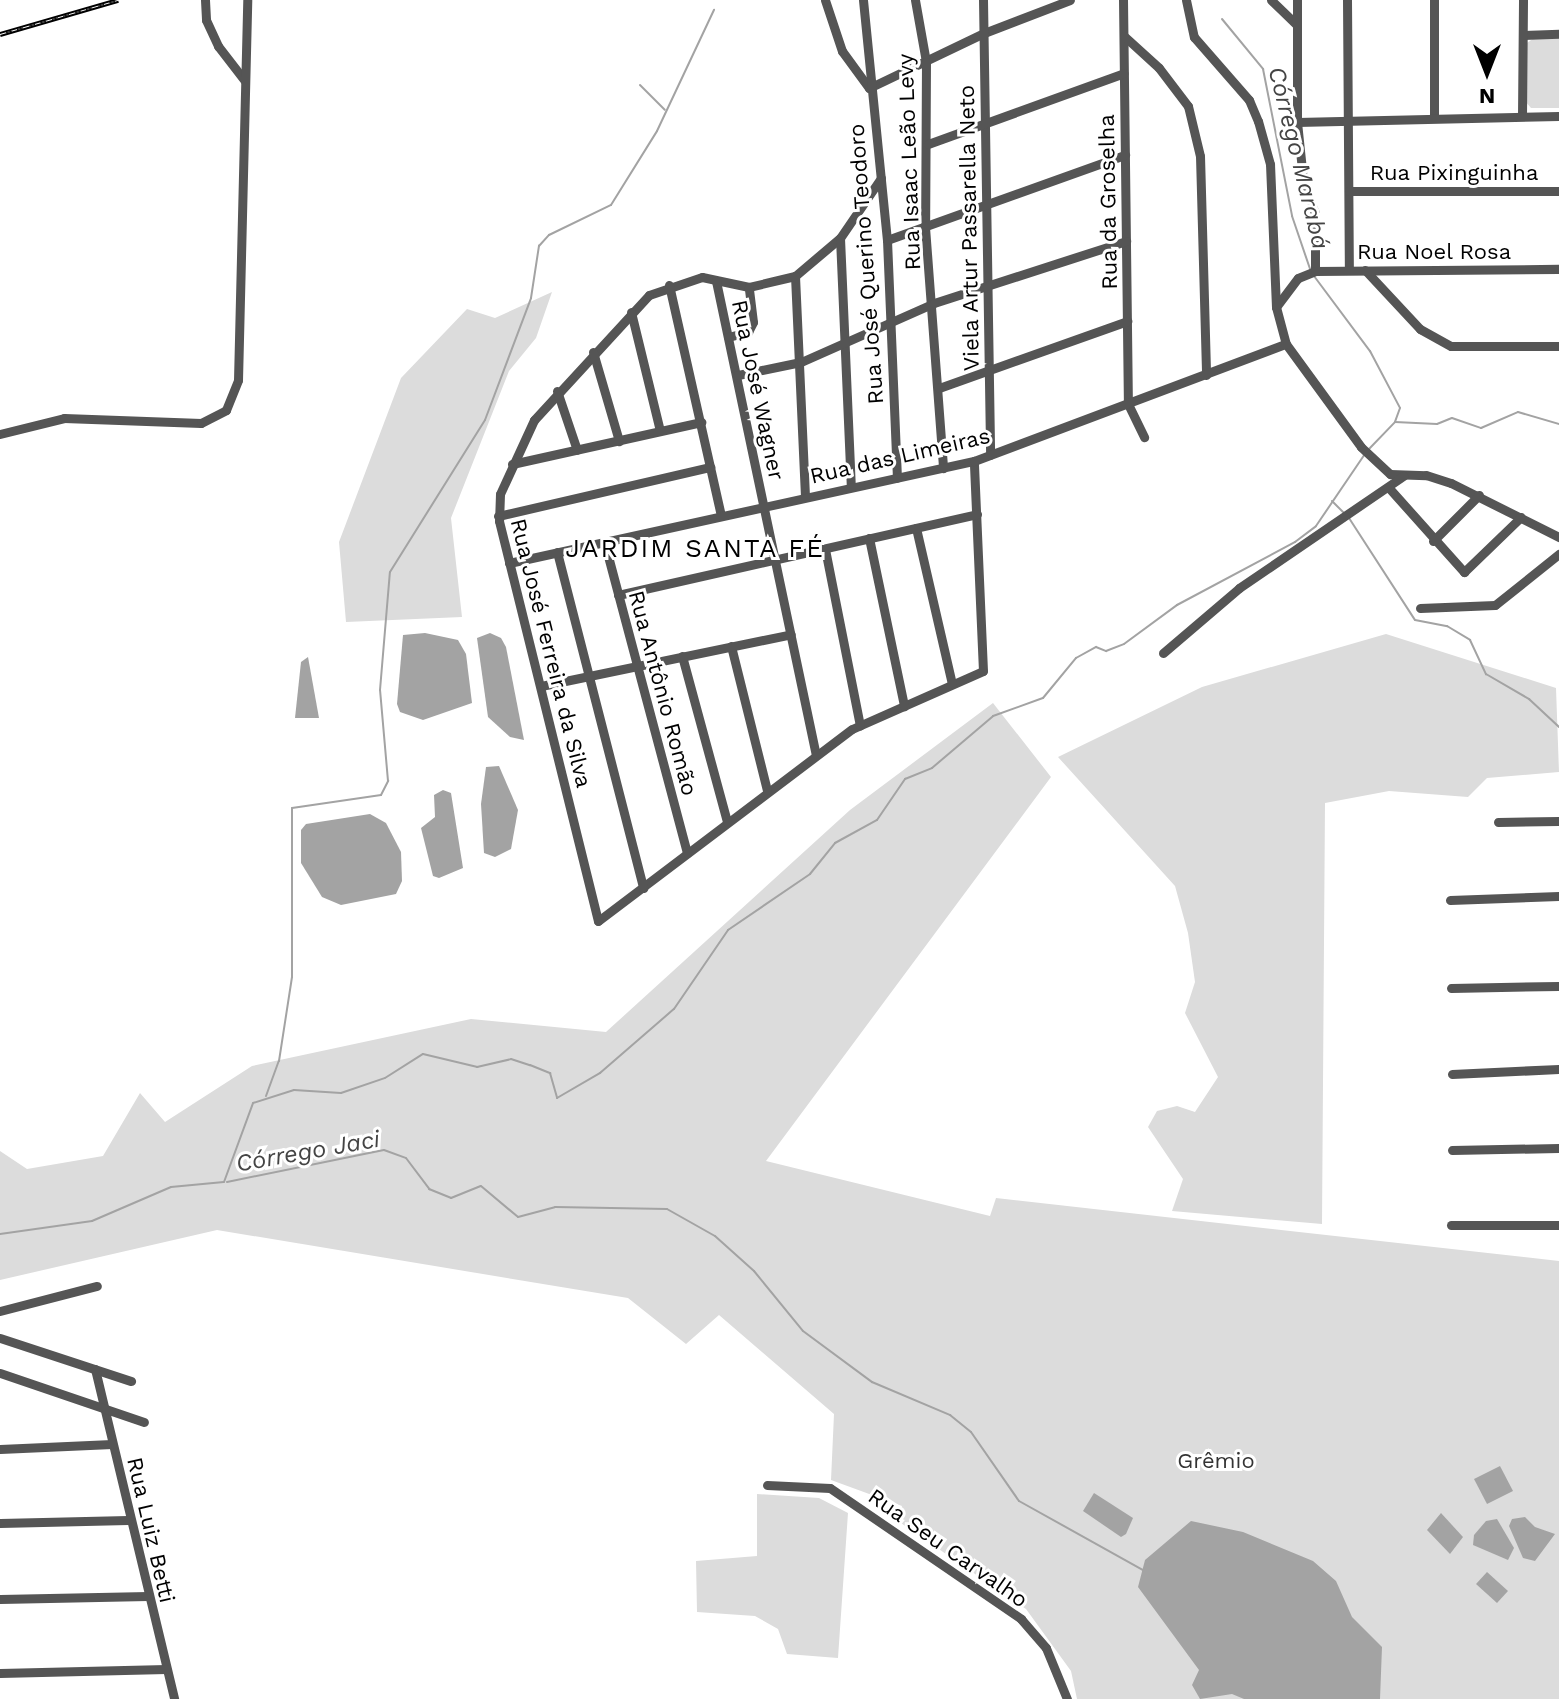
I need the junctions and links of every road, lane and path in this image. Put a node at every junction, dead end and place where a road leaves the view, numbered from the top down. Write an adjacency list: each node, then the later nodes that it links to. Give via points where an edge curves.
1 (205, 0): 22 (street, via 206,20 218,46)
2 (247, 0): 22 (street)
3 (825, 0): 23 (street, via 842,51)
4 (863, 0): 23 (street, Rua José Querino Teodoro)
5 (915, 0): 20 (street, Rua Isaac Leão Levy)
6 (983, 0): 16 (street, Viela Artur Passarella Neto)
7 (1070, 0): 16 (street)
8 (1123, 0): 19 (street, Rua da Groselha)
9 (1186, 0): 50 (street, via 1194,37 1249,100 1258,121 1270,164)
10 (1271, 0): 15 (street)
11 (1297, 0): 15 (street)
12 (1347, 0): 27 (street)
13 (1434, 0): 24 (street)
14 (1523, 0): 18 (street)
15 (1297, 25): 28 (street)
16 (984, 33): 20 (street); 29 (street, Viela Artur Passarella Neto)
17 (1559, 34): 18 (street)
18 (1523, 35): 25 (street)
19 (1124, 36): 21 (street, Rua da Groselha); 62 (street, via 1159,68 1191,118 1200,156)
20 (926, 62): 23 (street); 30 (street, Rua Isaac Leão Levy)
21 (1124, 73): 29 (street); 31 (street, Rua da Groselha)
22 (245, 81): 68 (street, via 238,380 226,410 201,423 64,418)
23 (869, 88): 32 (street, Rua José Querino Teodoro)
24 (1434, 116): 25 (street); 27 (street)
25 (1522, 116): 26 (street)
26 (1559, 116)
27 (1349, 119): 28 (street); 33 (street)
28 (1297, 122): 43 (street, via 1303,179 1315,213)
29 (985, 123): 30 (street); 35 (street, Viela Artur Passarella Neto)
30 (928, 144): 36 (street, Rua Isaac Leão Levy)
31 (1125, 155): 35 (street); 39 (street, Rua da Groselha)
32 (881, 178): 37 (street, Rua José Ferreira da Silva); 38 (street, Rua José Querino Teodoro)
33 (1349, 191): 34 (street, Rua Pixinguinha); 41 (street)
34 (1559, 191)
35 (986, 205): 36 (street); 48 (street, Viela Artur Passarella Neto)
36 (925, 227): 38 (street); 49 (street, Rua Isaac Leão Levy)
37 (840, 238): 44 (street, Rua José Ferreira da Silva); 55 (street)
38 (887, 240): 52 (street, Rua José Querino Teodoro)
39 (1126, 241): 48 (street); 53 (street, Rua da Groselha)
40 (1559, 269): 42 (street, Rua Noel Rosa)
41 (1349, 270): 42 (street, Rua Noel Rosa); 43 (street, Rua Noel Rosa)
42 (1365, 270): 57 (street, via 1420,329 1451,346)
43 (1315, 271): 50 (street, via 1298,278)
44 (795, 276): 47 (street, Rua José Ferreira da Silva); 59 (street)
45 (716, 281): 46 (street, Rua José Ferreira da Silva, via 702,277); 47 (street, Rua José Ferreira da Silva); 54 (street, Rua José Wagner)
46 (669, 285): 51 (street, Rua José Ferreira da Silva); 66 (street)
47 (749, 287): 54 (street, via 753,322 748,332)
48 (988, 289): 49 (street); 60 (street, Viela Artur Passarella Neto)
49 (934, 303): 52 (street); 63 (street, Rua Isaac Leão Levy)
50 (1276, 307): 56 (street)
51 (631, 312): 58 (street, Rua José Ferreira da Silva); 67 (street)
52 (891, 319): 55 (street); 78 (street, Rua José Querino Teodoro)
53 (1127, 321): 60 (street); 65 (street, Rua da Groselha)
54 (728, 337): 61 (street, Rua José Wagner)
55 (846, 341): 59 (street); 79 (street)
56 (1286, 344): 62 (street, Rua das Limeiras); 77 (street, via 1361,447 1390,474)
57 (1559, 346)
58 (593, 352): 64 (street, Rua José Ferreira da Silva); 70 (street)
59 (801, 362): 61 (street); 82 (street)
60 (989, 370): 63 (street); 72 (street, Viela Artur Passarella Neto)
61 (738, 375): 83 (street, Rua José Wagner)
62 (1206, 375): 65 (street, Rua das Limeiras)
63 (939, 388): 76 (street, Rua Isaac Leão Levy)
64 (557, 391): 71 (street); 74 (street, Rua José Ferreira da Silva, via 534,420)
65 (1128, 404): 69 (street); 72 (street, Rua das Limeiras)
66 (701, 422): 67 (street); 75 (street)
67 (660, 431): 70 (street)
68 (0, 434)
69 (1144, 437)
70 (619, 441): 71 (street)
71 (577, 450): 74 (street)
72 (990, 455): 73 (street, Rua das Limeiras)
73 (974, 461): 76 (street, Rua das Limeiras); 84 (street)
74 (512, 464): 86 (street, Rua José Ferreira da Silva)
75 (710, 467): 85 (street); 86 (street)
76 (943, 468): 78 (street, Rua das Limeiras)
77 (1403, 476): 80 (street); 81 (street, via 1426,475)
78 (897, 478): 79 (street, Rua das Limeiras)
79 (851, 487): 82 (street, Rua das Limeiras)
80 (1389, 488): 92 (street); 102 (street, via 1239,588)
81 (1479, 495): 87 (street); 92 (street)
82 (805, 497): 83 (street, Rua das Limeiras)
83 (764, 506): 85 (street, Rua das Limeiras); 96 (street, Rua José Wagner)
84 (977, 514): 88 (street); 106 (street, via 983,671)
85 (721, 515): 91 (street, Rua das Limeiras)
86 (498, 516): 97 (street, Rua José Ferreira da Silva)
87 (1521, 517): 89 (street); 92 (street, via 1464,572)
88 (916, 528): 90 (street); 106 (street)
89 (1559, 537)
90 (869, 538): 93 (street); 108 (street)
91 (604, 541): 94 (street, Rua das Limeiras); 98 (street, Rua Antônio Romão)
92 (1433, 541)
93 (825, 549): 96 (street); 109 (street)
94 (557, 552): 97 (street, Rua das Limeiras); 105 (street)
95 (1559, 554): 99 (street, via 1495,605)
96 (775, 560): 98 (street); 100 (street, Rua José Wagner)
97 (509, 563): 107 (street, Rua José Ferreira da Silva)
98 (618, 595): 104 (street, Rua Antônio Romão)
99 (1420, 608)
100 (791, 634): 101 (street); 110 (street, Rua José Wagner)
101 (731, 646): 103 (street); 111 (street)
102 (1163, 653)
103 (682, 656): 104 (street); 113 (street)
104 (636, 666): 105 (street); 115 (street, Rua Antônio Romão)
105 (591, 675): 107 (street); 116 (street)
106 (952, 684): 108 (street)
107 (541, 686): 116 (street, Rua José Ferreira da Silva, via 598,921)
108 (904, 706): 109 (street)
109 (860, 726): 110 (street)
110 (816, 754): 111 (street)
111 (767, 790): 113 (street)
112 (1559, 821): 114 (street)
113 (727, 822): 115 (street)
114 (1498, 822)
115 (687, 853): 116 (street)
116 (643, 888)
117 (1559, 896): 118 (street)
118 (1450, 900)
119 (1559, 986): 120 (street)
120 (1451, 988)
121 (1559, 1069): 122 (street)
122 (1452, 1074)
123 (1559, 1148): 124 (street)
124 (1452, 1150)
125 (1451, 1225): 126 (street)
126 (1559, 1225)
127 (97, 1286): 128 (street)
128 (0, 1311)
129 (0, 1338): 130 (street)
130 (95, 1369): 132 (street); 133 (street, Rua Luiz Betti)
131 (0, 1373): 133 (street)
132 (131, 1381)
133 (104, 1408): 134 (street); 135 (street, Rua Luiz Betti)
134 (144, 1422)
135 (112, 1444): 136 (street); 138 (street, Rua Luiz Betti)
136 (0, 1449)
137 (767, 1485): 145 (street, Rua Seu Carvalho, via 830,1488 1021,1619 1046,1648)
138 (128, 1520): 139 (street); 140 (street, Rua Luiz Betti)
139 (0, 1523)
140 (148, 1596): 141 (street); 142 (street, Rua Luiz Betti)
141 (0, 1599)
142 (166, 1669): 143 (street); 144 (street, Rua Luiz Betti)
143 (0, 1673)
144 (174, 1699)
145 (1067, 1699)

